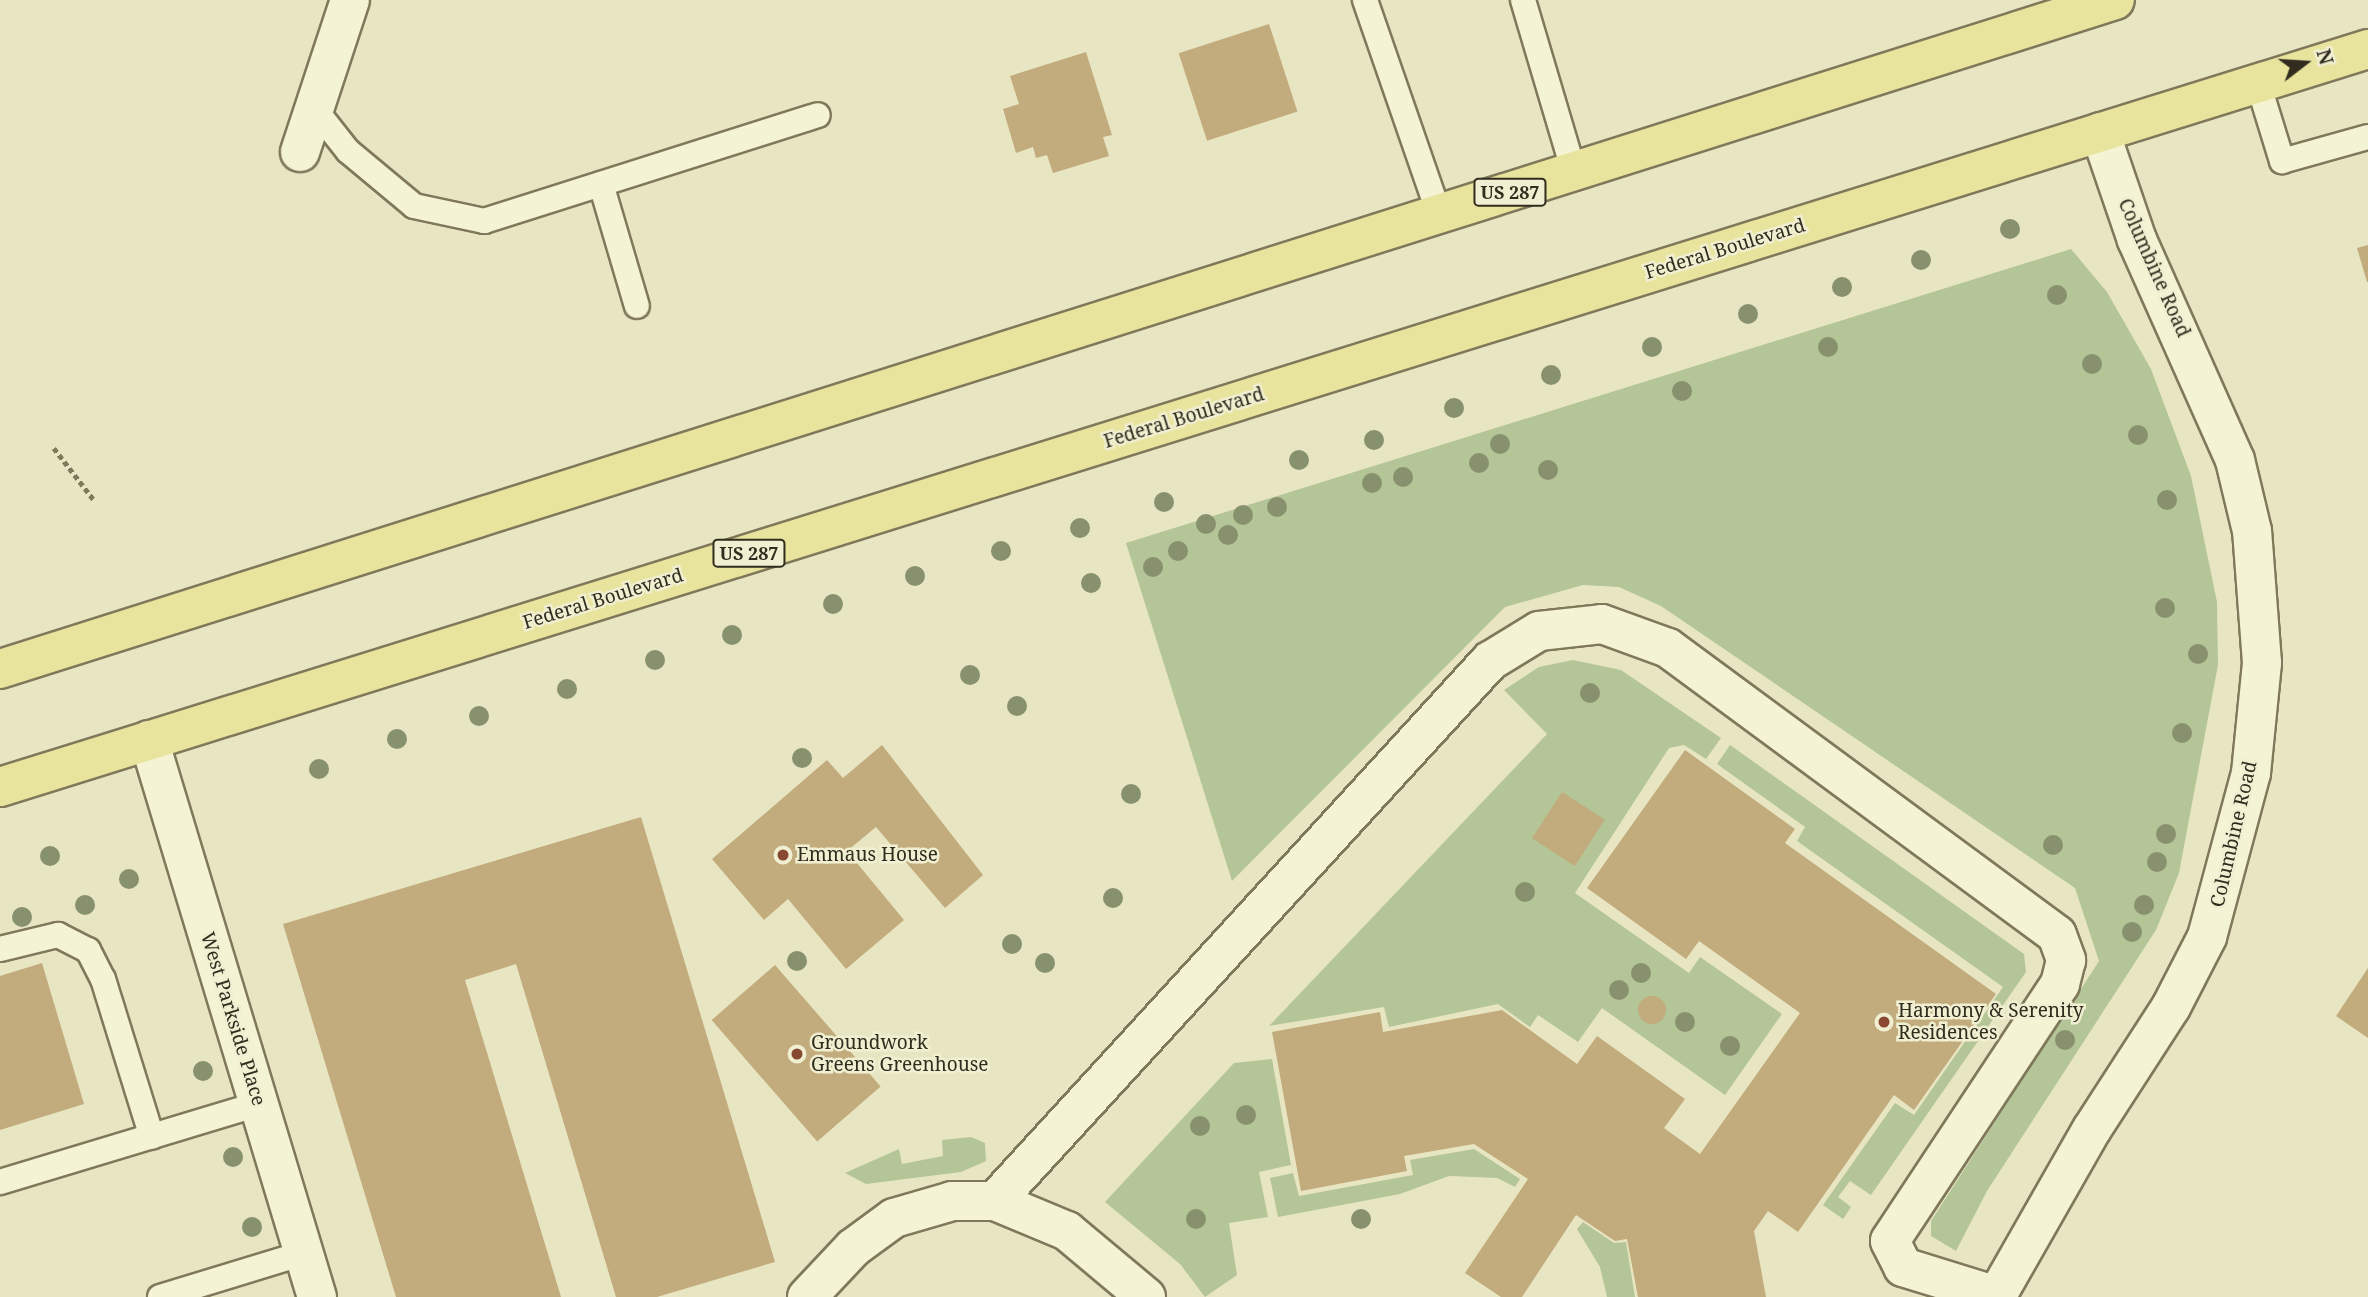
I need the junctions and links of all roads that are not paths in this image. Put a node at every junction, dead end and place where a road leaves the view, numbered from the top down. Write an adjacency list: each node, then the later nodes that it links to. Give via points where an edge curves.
1 (350, 0): 7 (street)
2 (1365, 0): 14 (lane)
3 (2115, 0): 12 (main road, US 287)
4 (1527, 1): 12 (lane)
5 (2368, 49): 6 (main road, Federal Boulevard / US 287)
6 (2258, 83): 9 (main road, Federal Boulevard / US 287); 10 (lane, via 2282,161)
7 (314, 108): 11 (street); 13 (lane, via 348,151 414,206 484,221)
8 (818, 115): 13 (lane)
9 (2100, 132): 17 (main road, Federal Boulevard / US 287); 25 (street, Columbine Road, via 2137,240 2235,460 2252,531 2262,663 2251,773 2207,937 2172,1007 2092,1129)
10 (2368, 137)
11 (300, 152)
12 (1574, 172): 14 (main road, US 287)
13 (601, 184): 15 (lane)
14 (1438, 214): 16 (main road, US 287)
15 (637, 306)
16 (0, 669)
17 (149, 740): 18 (main road, Federal Boulevard / US 287); 20 (street, West Parkside Place)
18 (0, 787)
19 (0, 949): 21 (lane, via 58,935 88,950 103,979)
20 (259, 1104): 21 (lane); 24 (street, West Parkside Place)
21 (152, 1137): 22 (lane)
22 (0, 1182)
23 (995, 1201): 25 (street, via 1490,661 1539,632 1602,624 1668,648 2057,935 2066,960 2060,984 1890,1241 1903,1267); 28 (street, via 953,1201 894,1218 853,1248); 29 (street, via 1067,1231)
24 (304, 1254): 26 (lane); 27 (street, West Parkside Place)
25 (1996, 1296)
26 (160, 1297)
27 (317, 1297)
28 (807, 1297)
29 (1146, 1297)

